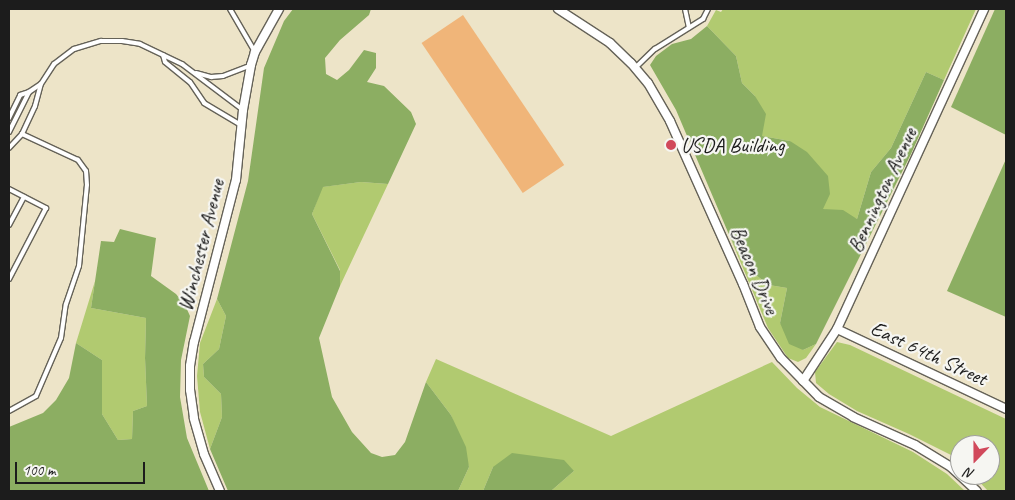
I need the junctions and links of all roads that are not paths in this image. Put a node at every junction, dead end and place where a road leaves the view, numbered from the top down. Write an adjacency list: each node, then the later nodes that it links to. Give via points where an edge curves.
1 (230, 9): 8 (lane)
2 (278, 9): 8 (street, Winchester Avenue)
3 (558, 9): 11 (street, Beacon Drive, via 610,43)
4 (685, 9): 7 (lane)
5 (708, 9): 7 (lane, via 703,19)
6 (984, 9): 25 (street, Bennington Avenue)
7 (689, 28): 11 (lane, via 655,49)
8 (255, 52): 10 (street, Winchester Avenue)
9 (163, 55): 12 (lane); 13 (lane, via 140,44 122,41 89,44 63,56); 17 (lane, via 165,62 190,82 204,103)
10 (251, 65): 12 (lane, via 211,77); 15 (street, Winchester Avenue)
11 (635, 68): 26 (street, Beacon Drive, via 648,83 670,121 760,328 780,358)
12 (189, 69): 15 (lane)
13 (41, 84): 14 (lane); 19 (lane)
14 (29, 92): 16 (lane, via 20,95); 18 (lane)
15 (243, 110): 17 (street, Winchester Avenue)
16 (9, 118)
17 (241, 125): 29 (street, Winchester Avenue, via 236,180 190,366 194,418 204,454)
18 (9, 132)
19 (22, 134): 20 (lane); 28 (lane, via 78,160 86,172 87,185 79,266 68,298 61,338 36,396)
20 (9, 148)
21 (9, 189): 22 (lane)
22 (24, 197): 23 (lane); 24 (lane, via 46,208)
23 (9, 225)
24 (9, 279)
25 (837, 329): 26 (street, Bennington Avenue); 27 (street, East 64th Street)
26 (803, 381): 30 (street, Beacon Drive, via 819,397 853,417 915,445 951,467)
27 (1006, 409)
28 (9, 411)
29 (220, 491)
30 (976, 491)

